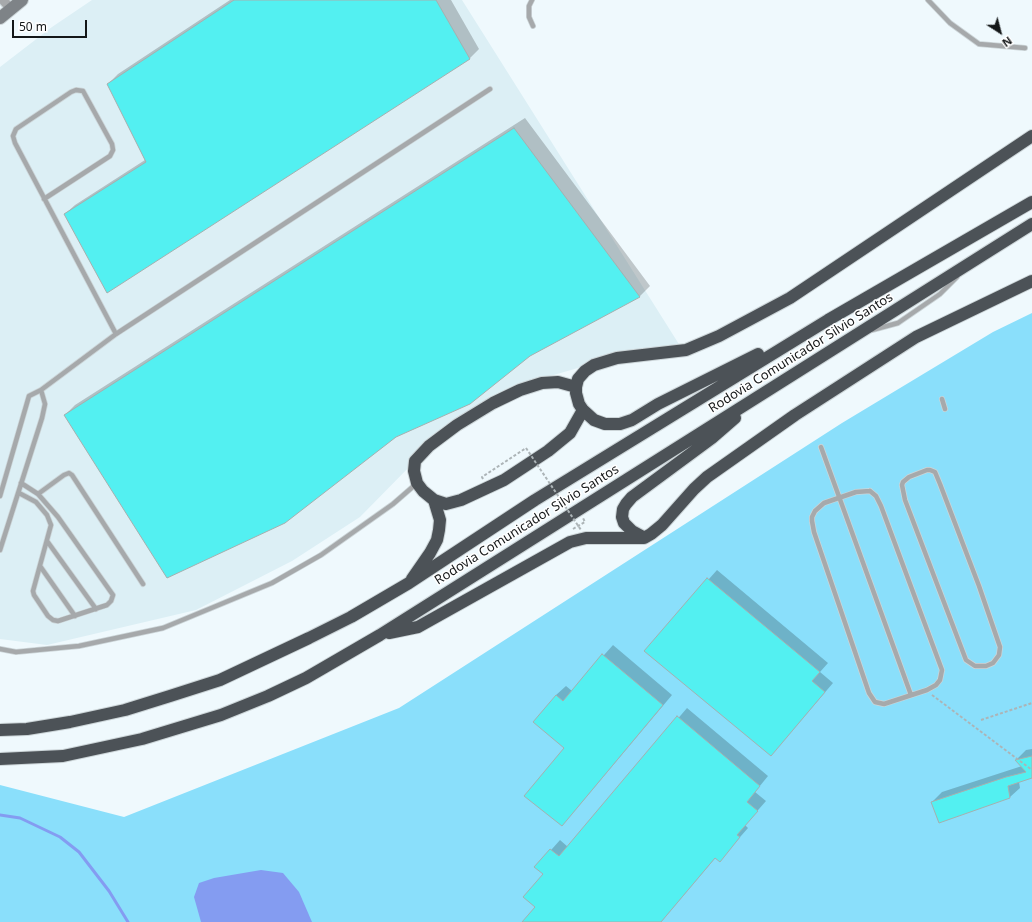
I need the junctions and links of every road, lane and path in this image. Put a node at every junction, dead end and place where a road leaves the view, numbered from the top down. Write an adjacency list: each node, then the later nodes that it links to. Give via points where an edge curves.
1 (22, 0): 4 (main road)
2 (532, 0): 6 (lane, via 529,17)
3 (928, 0): 7 (lane, via 950,23 979,44)
4 (7, 4): 5 (main road)
5 (0, 18)
6 (533, 26)
7 (1025, 48)
8 (490, 89): 15 (lane)
9 (1032, 136): 16 (highway, via 778,304 719,336 686,350 617,358 594,365 578,379)
10 (44, 199): 10 (lane, via 13,136 16,129 71,92 83,91 113,150 110,156); 15 (lane)
11 (1032, 202): 14 (highway, Rodovia Comunicador Silvio Santos)
12 (1032, 224): 18 (highway, Rodovia Comunicador Silvio Santos)
13 (1032, 281): 32 (highway, via 916,337 795,415 707,477 657,530)
14 (828, 320): 21 (highway, via 658,404 632,420 620,424 606,424 594,420); 36 (highway, Rodovia Comunicador Silvio Santos, via 535,500)
15 (116, 334): 17 (lane)
16 (576, 387): 21 (highway, via 577,399); 25 (highway, via 558,382 542,383 493,403 456,425 429,446 415,461)
17 (41, 390): 24 (lane, via 45,404); 28 (lane, via 29,396)
18 (760, 396): 32 (highway, via 712,438 626,504 622,517 624,523); 41 (highway, Rodovia Comunicador Silvio Santos)
19 (942, 399): 20 (lane)
20 (945, 408)
21 (583, 410): 30 (highway, via 565,438 504,480 461,500 446,504)
22 (821, 447): 29 (lane)
23 (484, 480): 31 (path, bridge, via 482,477 526,448)
24 (21, 483): 26 (lane); 27 (lane)
25 (417, 483): 30 (highway); 42 (lane, via 393,504 321,555 272,583 163,628 79,646 16,652)
26 (19, 493): 33 (lane, via 36,502 47,515 51,525); 34 (lane)
27 (38, 494): 37 (lane, via 69,473 72,475); 39 (lane, via 58,517 113,595 107,605)
28 (0, 496)
29 (839, 498): 43 (lane); 43 (lane, via 824,503 815,511 812,517 814,532 871,698 884,704); 43 (lane, via 856,492 870,492 882,506 942,670 936,685)
30 (434, 500): 36 (highway, via 440,520 437,540)
31 (581, 530)
32 (644, 538): 41 (highway, via 586,538 570,542 418,627)
33 (47, 541): 35 (lane); 39 (lane)
34 (0, 550)
35 (40, 566): 40 (lane); 40 (lane, via 33,592 48,616 58,621)
36 (409, 583): 47 (highway, Rodovia Comunicador Silvio Santos, via 351,617 220,680 125,710 77,721 27,729)
37 (143, 584)
38 (979, 586): 38 (lane, via 1000,647 999,655 993,663 986,666 975,666 966,660 905,500 902,485 909,477 927,470 934,472)
39 (96, 609): 40 (lane)
40 (74, 616)
41 (380, 635): 48 (highway, Rodovia Comunicador Silvio Santos, via 306,678 221,715 142,739 63,756)
42 (0, 649)
43 (911, 695)
44 (933, 695): 49 (path)
45 (1032, 702): 46 (path)
46 (981, 720)
47 (0, 730)
48 (0, 759)
49 (1032, 770)

